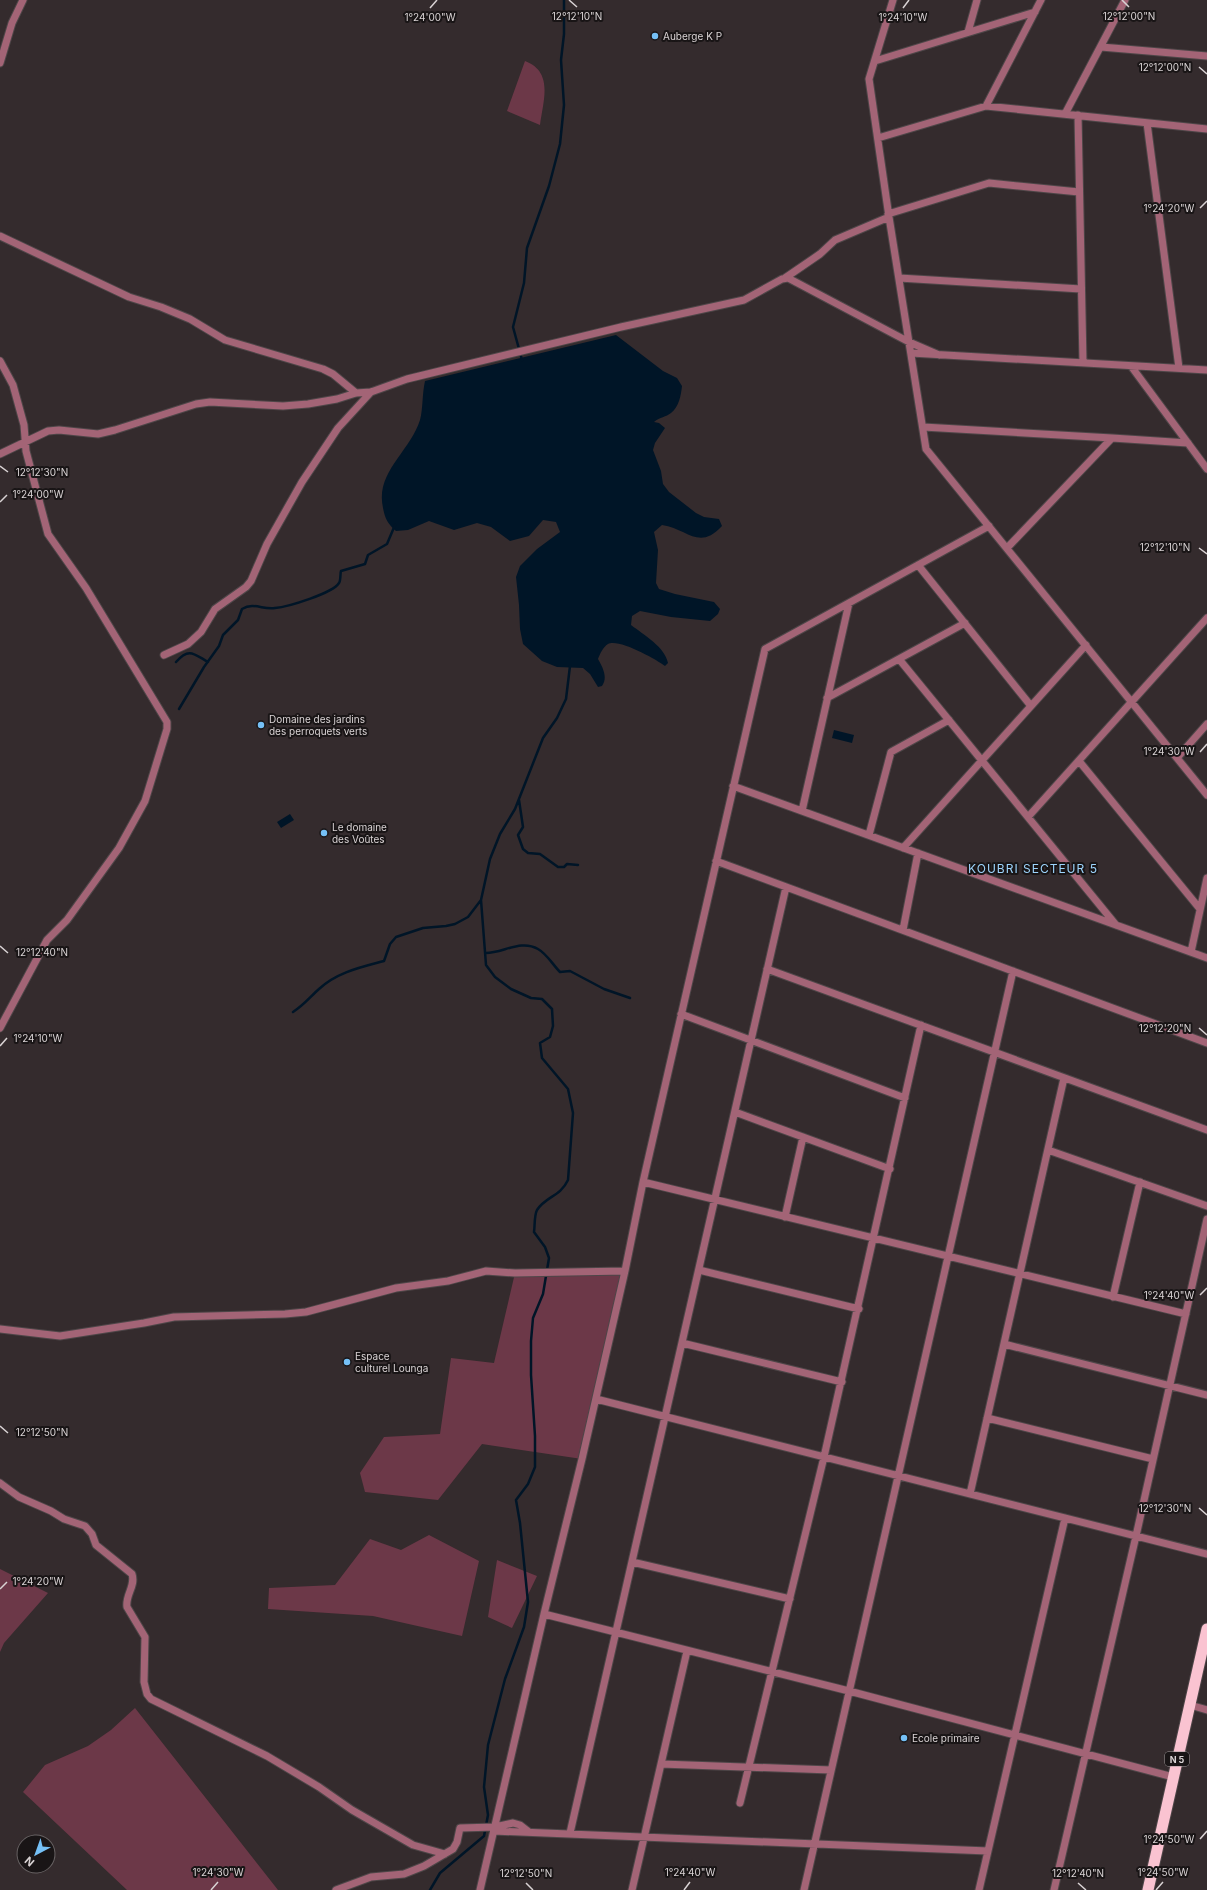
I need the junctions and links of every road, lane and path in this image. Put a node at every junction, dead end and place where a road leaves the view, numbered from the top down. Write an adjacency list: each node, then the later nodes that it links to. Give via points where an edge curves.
1 (23, 0): 11 (street, via 12,23)
2 (893, 0): 10 (street)
3 (977, 0): 7 (street)
4 (1041, 0): 6 (street)
5 (1125, 0): 8 (street)
6 (1035, 12): 7 (street); 12 (street)
7 (968, 32): 10 (street)
8 (1101, 47): 9 (street); 13 (street)
9 (1207, 56)
10 (875, 61): 17 (street, via 869,79)
11 (0, 63)
12 (986, 106): 13 (street); 17 (street)
13 (1065, 114): 14 (street)
14 (1078, 115): 15 (street); 18 (street)
15 (1147, 123): 16 (street); 30 (street)
16 (1207, 129)
17 (878, 138): 19 (street)
18 (1080, 192): 19 (street, via 989,183); 23 (street)
19 (889, 215): 21 (street, via 834,240 820,254); 22 (street)
20 (0, 236): 33 (street, via 116,291 190,319 225,340 323,369)
21 (785, 278): 24 (street); 32 (street, via 744,300 407,379)
22 (899, 278): 23 (street); 24 (street)
23 (1081, 289): 28 (street)
24 (909, 342): 25 (street); 26 (street)
25 (911, 353): 26 (street); 34 (street)
26 (939, 355): 28 (street)
27 (0, 361): 36 (street, via 13,385 24,425)
28 (1083, 363): 29 (street)
29 (1131, 366): 30 (street); 37 (street)
30 (1179, 368): 31 (street)
31 (1207, 370)
32 (371, 392): 33 (street); 47 (street, via 338,428 302,482 246,587 215,609 201,632 188,644)
33 (356, 393): 36 (street, via 337,399 283,406 210,402 98,434 59,430 48,431)
34 (923, 427): 35 (street); 40 (street, via 926,449)
35 (1112, 438): 37 (street); 41 (street)
36 (25, 440): 38 (street); 76 (street, via 48,534 86,588 167,722 167,728 145,801 138,814 119,848 67,920 47,940)
37 (1188, 443): 39 (street)
38 (0, 454)
39 (1207, 469)
40 (989, 526): 41 (street); 42 (street)
41 (1007, 548): 46 (street)
42 (918, 565): 43 (street); 45 (street)
43 (849, 603): 49 (street); 57 (street, via 765,649)
44 (1207, 618): 50 (street)
45 (965, 623): 48 (street); 51 (street)
46 (1086, 645): 50 (street); 51 (street)
47 (164, 655)
48 (899, 659): 49 (street); 52 (street)
49 (827, 698): 59 (street)
50 (1132, 702): 54 (street); 56 (street)
51 (1031, 706): 55 (street)
52 (949, 720): 55 (street); 61 (street, via 891,752)
53 (1207, 724): 54 (street)
54 (1177, 758): 58 (street)
55 (982, 760): 60 (street); 62 (street)
56 (1079, 761): 60 (street); 67 (street)
57 (734, 786): 59 (street); 64 (street)
58 (1207, 795)
59 (802, 811): 61 (street)
60 (1028, 818): 68 (street)
61 (869, 835): 62 (street)
62 (903, 848): 63 (street)
63 (918, 853): 68 (street); 69 (street)
64 (716, 861): 66 (street); 74 (street)
65 (1207, 878): 67 (street)
66 (786, 887): 69 (street); 72 (street)
67 (1200, 909): 70 (street)
68 (1116, 925): 70 (street)
69 (903, 930): 73 (street)
70 (1191, 952): 71 (street)
71 (1207, 958)
72 (767, 969): 75 (street); 77 (street)
73 (1013, 971): 78 (street); 79 (street)
74 (681, 1014): 77 (street); 87 (street)
75 (921, 1025): 79 (street); 81 (street)
76 (0, 1028)
77 (751, 1040): 81 (street); 82 (street)
78 (1207, 1043)
79 (995, 1052): 80 (street); 94 (street)
80 (1064, 1078): 83 (street); 85 (street)
81 (905, 1098): 86 (street)
82 (735, 1112): 84 (street); 89 (street)
83 (1207, 1130)
84 (803, 1137): 86 (street); 91 (street)
85 (1048, 1150): 88 (street); 97 (street)
86 (890, 1169): 93 (street)
87 (643, 1182): 89 (street); 96 (street)
88 (1140, 1182): 90 (street); 98 (street)
89 (715, 1199): 91 (street); 95 (street)
90 (1207, 1206)
91 (785, 1216): 93 (street)
92 (1207, 1219): 100 (street)
93 (875, 1238): 94 (street); 99 (street)
94 (948, 1256): 97 (street); 112 (street)
95 (699, 1270): 99 (street); 102 (street)
96 (625, 1272): 101 (street, via 486,1271 448,1281 396,1288 306,1312 174,1317 60,1336); 107 (street)
97 (1020, 1274): 98 (street); 103 (street)
98 (1114, 1297): 100 (street)
99 (858, 1309): 104 (street)
100 (1186, 1314): 105 (street)
101 (0, 1329)
102 (682, 1343): 104 (street); 108 (street)
103 (1004, 1344): 105 (street); 109 (street)
104 (842, 1382): 110 (street)
105 (1170, 1385): 106 (street); 111 (street)
106 (1207, 1395)
107 (596, 1399): 108 (street); 120 (street)
108 (665, 1417): 110 (street); 118 (street)
109 (987, 1418): 111 (street); 114 (street)
110 (824, 1457): 112 (street); 119 (street)
111 (1153, 1459): 116 (street)
112 (898, 1476): 114 (street); 125 (street)
113 (0, 1483): 140 (street, via 19,1497 64,1519 85,1526 92,1534 96,1545 132,1574 134,1580 126,1602 145,1637 144,1682 146,1694 151,1699 267,1756 413,1845)
114 (970, 1494): 115 (street)
115 (1065, 1518): 116 (street); 128 (street)
116 (1136, 1536): 117 (street); 129 (street)
117 (1207, 1554)
118 (632, 1562): 119 (street); 122 (street)
119 (790, 1599): 124 (street)
120 (544, 1614): 122 (street); 135 (street)
121 (1207, 1629): 126 (highway, N 5)
122 (616, 1632): 123 (street); 136 (street)
123 (687, 1651): 124 (street); 130 (street)
124 (772, 1672): 125 (street); 131 (street)
125 (849, 1691): 128 (street); 132 (street)
126 (1190, 1705): 127 (street); 133 (highway, N 5)
127 (1207, 1710)
128 (1015, 1735): 129 (street); 139 (street)
129 (1085, 1754): 133 (street); 146 (street)
130 (661, 1764): 131 (street); 137 (street)
131 (749, 1767): 132 (street); 134 (street)
132 (831, 1770): 138 (street)
133 (1173, 1777): 147 (highway, N 5)
134 (740, 1803)
135 (494, 1829): 136 (street); 140 (street, via 460,1828 453,1849); 142 (street)
136 (570, 1833): 137 (street)
137 (644, 1836): 138 (street); 143 (street)
138 (814, 1843): 139 (street); 144 (street)
139 (988, 1850): 145 (street)
140 (445, 1854): 141 (street, via 404,1874 371,1877)
141 (336, 1890)
142 (480, 1890)
143 (632, 1890)
144 (804, 1890)
145 (979, 1890)
146 (1054, 1890)
147 (1148, 1890)

